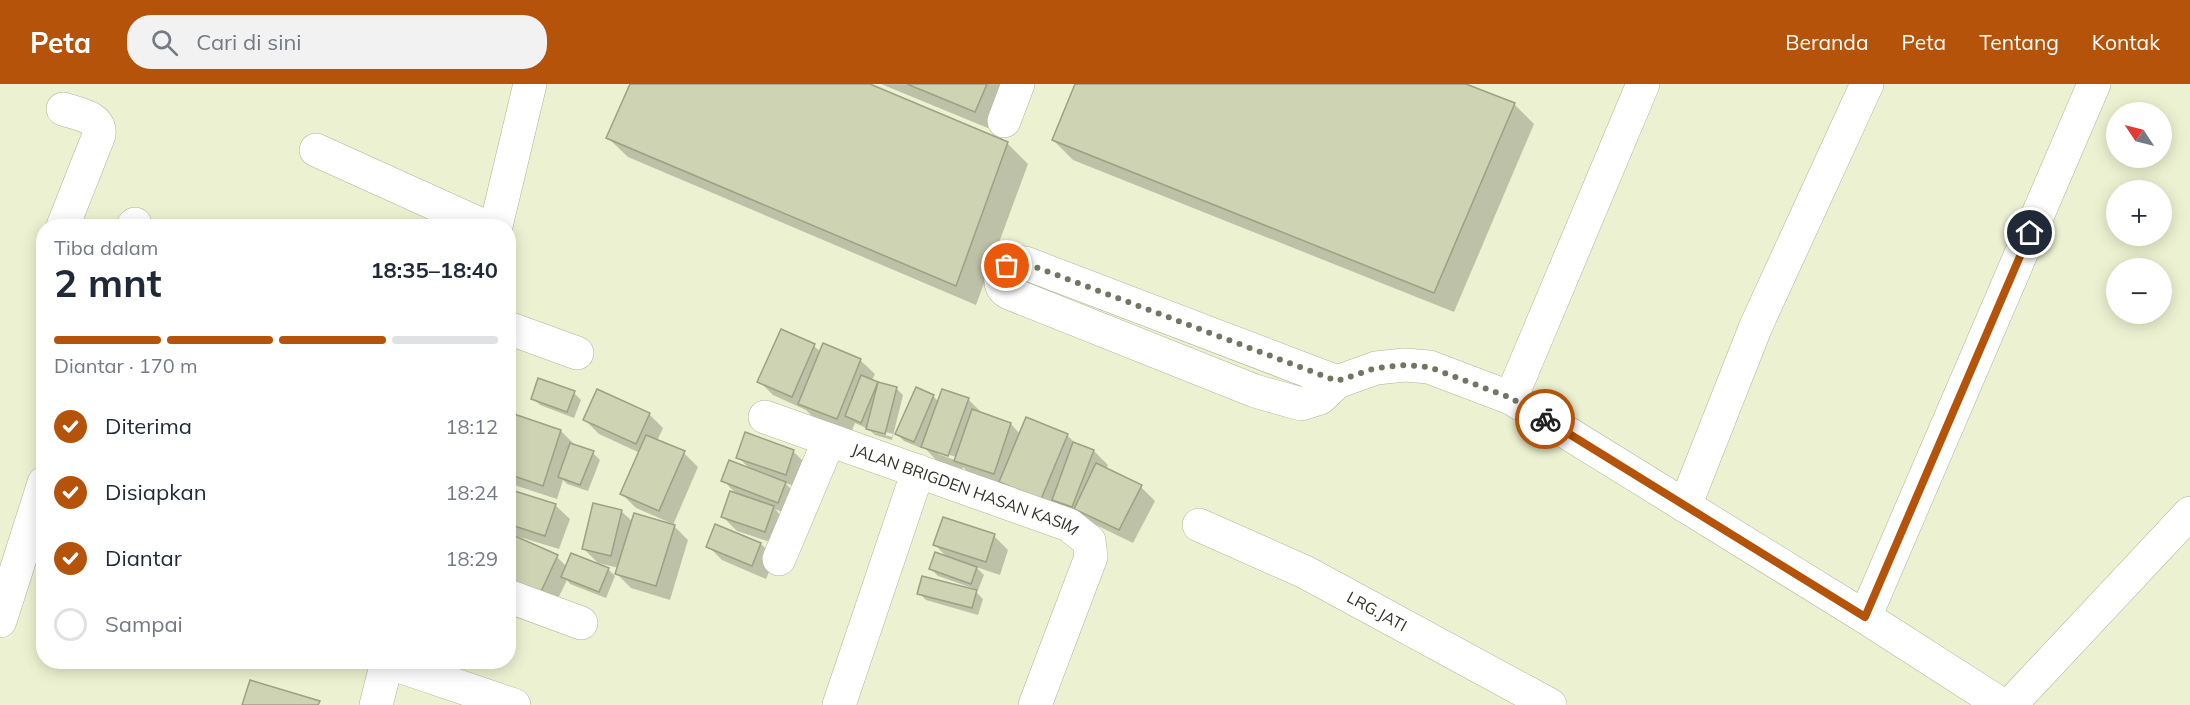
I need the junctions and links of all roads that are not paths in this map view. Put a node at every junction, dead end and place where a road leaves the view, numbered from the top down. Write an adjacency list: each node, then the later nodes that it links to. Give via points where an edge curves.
1 (530, 84): 11 (street)
2 (1018, 84): 7 (street)
3 (1644, 84): 17 (street)
4 (1867, 84): 21 (street, via 1756,326)
5 (2094, 84): 27 (street)
6 (63, 109): 9 (street, via 96,121 100,128)
7 (1004, 121)
8 (316, 150): 10 (street)
9 (66, 219)
10 (469, 219)
11 (498, 219)
12 (1194, 327): 15 (street); 15 (street, via 1025,263 1014,262 1001,275 1003,290 1009,293); 16 (street)
13 (516, 330): 14 (street)
14 (577, 353)
15 (1180, 361): 16 (street, via 1254,392 1300,404 1320,398)
16 (1337, 381): 17 (street, via 1376,368 1429,367)
17 (1511, 398): 21 (street)
18 (765, 417): 19 (street, JALAN BRIGDEN HASAN KASIM)
19 (819, 437): 20 (street, JALAN BRIGDEN HASAN KASIM); 25 (street)
20 (918, 471): 34 (street); 35 (street, JALAN BRIGDEN HASAN KASIM, via 1069,525 1089,540 1092,557)
21 (1685, 506): 27 (street)
22 (36, 508): 28 (street)
23 (2190, 513): 38 (street)
24 (1199, 525): 36 (street, LRG.JATI, via 1305,572)
25 (779, 559)
26 (516, 599): 29 (street)
27 (1865, 617): 37 (street)
28 (0, 621)
29 (581, 623)
30 (385, 669): 32 (street)
31 (408, 669): 33 (street)
32 (376, 705)
33 (514, 705)
34 (839, 705)
35 (1035, 705)
36 (1550, 705)
37 (2002, 705)
38 (2010, 705)

